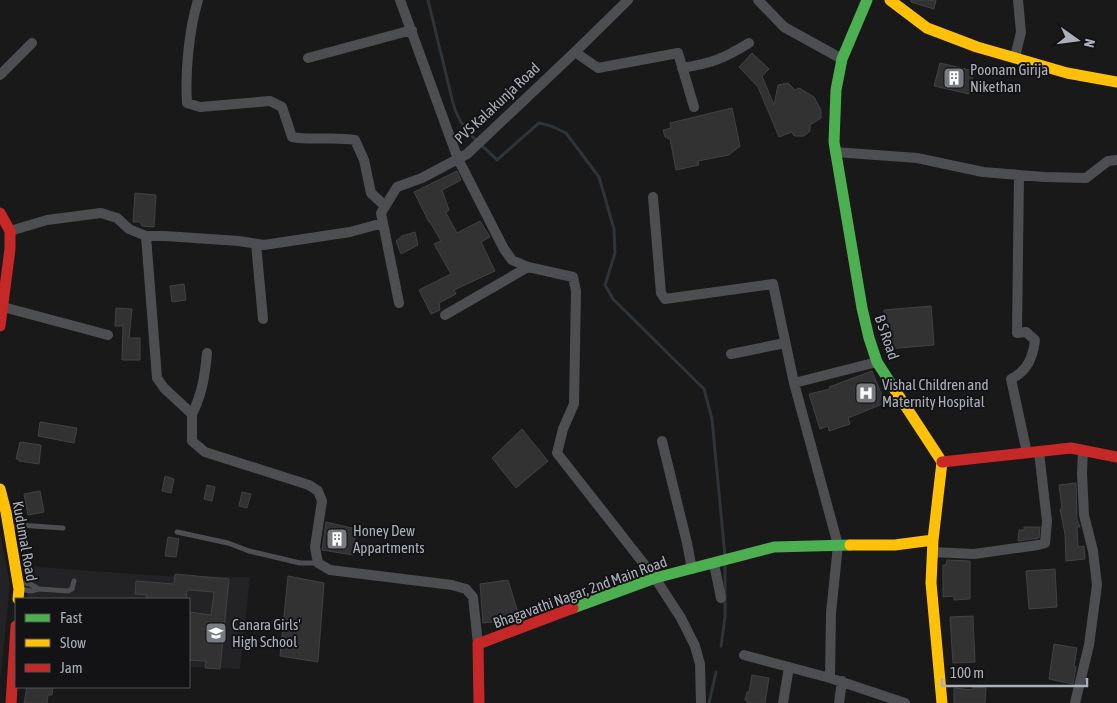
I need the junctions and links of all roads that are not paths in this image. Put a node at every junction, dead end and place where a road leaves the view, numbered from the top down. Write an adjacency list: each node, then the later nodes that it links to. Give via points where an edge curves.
1 (198, 0): 24 (street, via 186,82 187,103 200,107 270,100 282,107 292,137 355,140 364,160 371,193)
2 (400, 0): 8 (street)
3 (628, 0): 11 (street, PVS Kalakunja Road)
4 (758, 0): 14 (street, via 784,27)
5 (867, 0): 14 (street, B S Road)
6 (890, 0): 13 (street, via 927,28)
7 (1018, 0): 13 (street, via 1020,32)
8 (412, 30): 12 (street); 20 (street)
9 (32, 43): 16 (street)
10 (749, 43): 15 (street, via 709,64)
11 (575, 52): 15 (street, via 598,68 678,53); 20 (street, PVS Kalakunja Road)
12 (308, 58)
13 (1015, 58): 17 (street, via 1067,73)
14 (842, 59): 19 (street, B S Road, via 836,90)
15 (682, 68): 18 (street)
16 (0, 75)
17 (1117, 82)
18 (694, 108)
19 (835, 152): 22 (street, via 917,158 983,172); 40 (street, B S Road, via 862,308)
20 (462, 156): 24 (street, PVS Kalakunja Road, via 422,178 397,187); 30 (street, via 504,248 512,260)
21 (1117, 160): 22 (street, via 1108,161 1086,178)
22 (1018, 175): 45 (street, via 1017,333 1026,332 1035,340 1029,365 1011,379)
23 (653, 197): 37 (street, via 661,293 665,299 772,284)
24 (385, 206): 26 (street, PVS Kalakunja Road, via 381,213)
25 (0, 213): 27 (street)
26 (383, 224): 29 (street, via 284,243); 31 (street, PVS Kalakunja Road)
27 (10, 231): 28 (street, via 47,220 101,214 117,218 128,229); 32 (street)
28 (146, 236): 29 (street); 42 (street, via 157,378)
29 (256, 244): 34 (street)
30 (528, 268): 33 (street); 58 (street, via 574,277 574,404 556,452)
31 (399, 303)
32 (3, 308): 35 (street); 36 (street)
33 (445, 315)
34 (263, 319)
35 (0, 326)
36 (108, 335)
37 (786, 343): 39 (street); 41 (street)
38 (208, 354): 42 (street, via 200,395)
39 (730, 354)
40 (877, 362): 41 (street); 47 (street, B S Road)
41 (794, 383): 53 (street)
42 (192, 414): 55 (street, via 192,441 204,452 309,485 318,491 322,501 315,547)
43 (662, 440): 57 (street)
44 (1083, 451): 45 (street, via 1071,448); 46 (street); 75 (street, via 1084,515 1097,586 1089,645)
45 (1033, 452): 47 (street); 54 (street, via 1047,521 1045,543 974,554)
46 (1117, 457)
47 (942, 462): 52 (street)
48 (0, 489): 50 (street, Kudumal Road)
49 (63, 528): 50 (lane, via 19,525)
50 (9, 529): 60 (street, Kudumal Road)
51 (177, 532): 55 (lane, via 300,563)
52 (933, 540): 53 (street, Bhagavathi Nagar, 2nd Main Road, via 895,545); 54 (street)
53 (838, 545): 56 (street, Bhagavathi Nagar, 2nd Main Road, via 774,547); 66 (street, via 831,613)
54 (932, 552): 74 (street, via 931,583)
55 (318, 563): 63 (street, via 330,570 466,589 473,597)
56 (716, 563): 57 (street, Bhagavathi Nagar, 2nd Main Road); 61 (street)
57 (692, 569): 58 (street, Bhagavathi Nagar, 2nd Main Road)
58 (655, 578): 63 (street, Bhagavathi Nagar, 2nd Main Road); 70 (street, via 681,618 694,646 700,664)
59 (74, 581): 60 (lane, via 68,591 39,589 30,584)
60 (18, 590)
61 (721, 598)
62 (15, 641): 68 (street)
63 (478, 644): 69 (street)
64 (744, 655): 65 (street)
65 (789, 667): 66 (street); 71 (street)
66 (830, 678): 67 (street)
67 (842, 682): 72 (street); 73 (street)
68 (11, 703)
69 (479, 703)
70 (700, 703)
71 (783, 703)
72 (839, 703)
73 (905, 703)
74 (942, 703)
75 (1075, 703)

